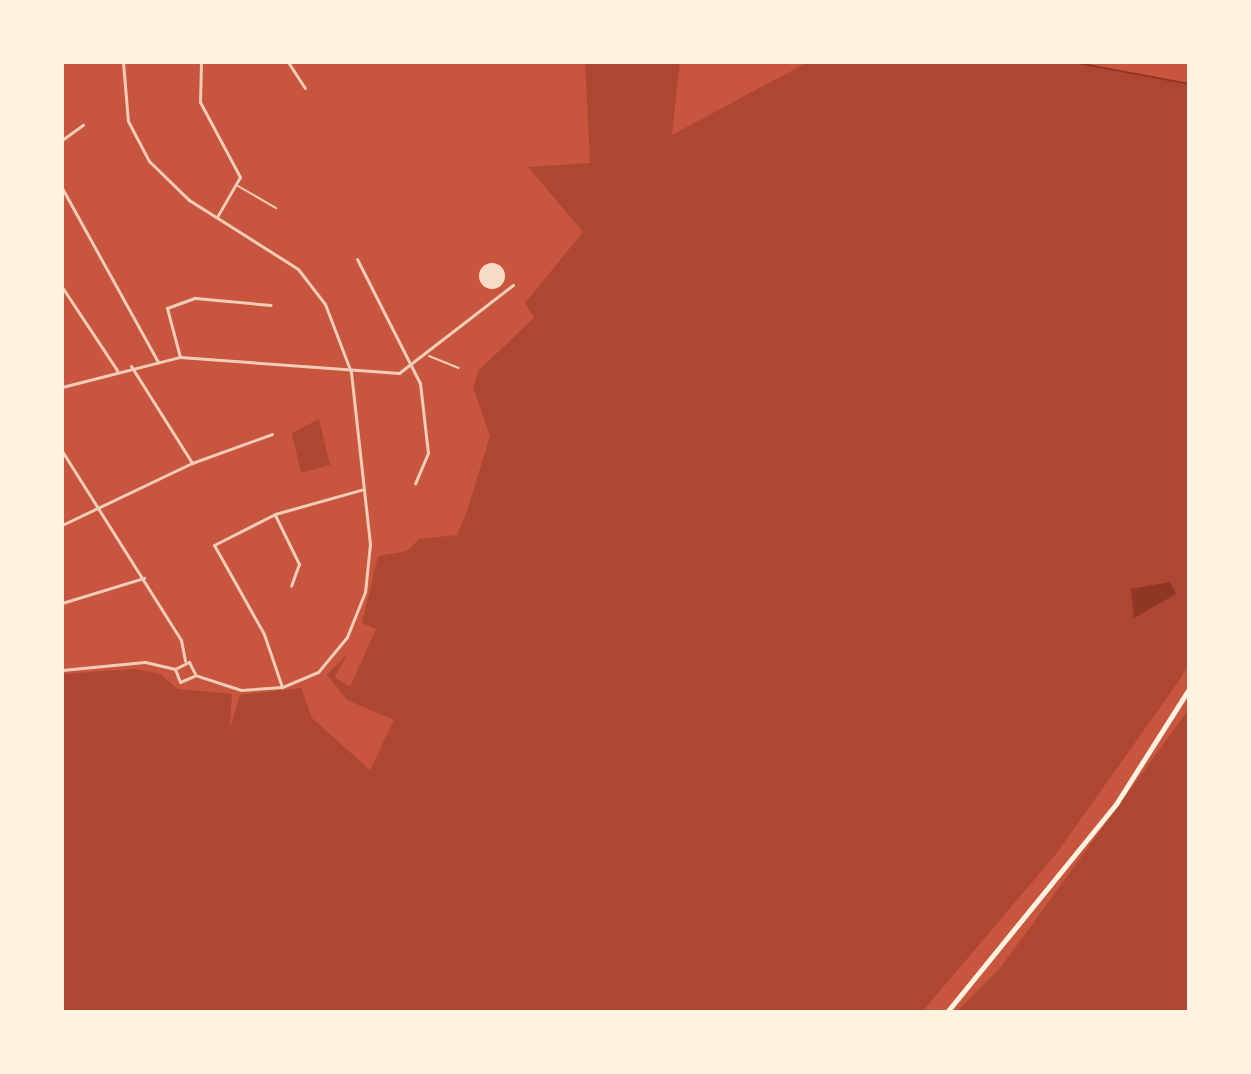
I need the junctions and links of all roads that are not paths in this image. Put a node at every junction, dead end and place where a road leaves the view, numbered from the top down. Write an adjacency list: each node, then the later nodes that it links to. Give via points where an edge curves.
1 (123, 62): 10 (street, via 123,102 139,147 171,186)
2 (201, 62): 7 (street, via 200,102 238,168)
3 (288, 62): 4 (street)
4 (305, 88)
5 (83, 125): 6 (street)
6 (62, 140)
7 (237, 185): 9 (lane); 10 (street)
8 (62, 188): 17 (street)
9 (276, 208)
10 (217, 217): 22 (street, via 277,252 313,286)
11 (357, 259): 19 (street)
12 (513, 285): 15 (street)
13 (62, 287): 21 (street)
14 (271, 305): 16 (street, via 195,298 167,308)
15 (429, 356): 19 (street); 20 (lane)
16 (180, 357): 17 (street); 22 (street)
17 (158, 362): 18 (street)
18 (131, 366): 21 (street); 26 (street)
19 (415, 367): 22 (street); 27 (street, via 428,436)
20 (459, 368)
21 (117, 370): 23 (street)
22 (351, 372): 28 (street)
23 (62, 387)
24 (272, 434): 26 (street)
25 (62, 451): 29 (street)
26 (192, 463): 29 (street)
27 (415, 483)
28 (364, 489): 30 (street); 39 (street, via 369,567 355,621 318,672)
29 (98, 507): 31 (street); 32 (street)
30 (275, 514): 33 (street, via 299,564); 39 (street, via 214,545 264,634)
31 (62, 525)
32 (144, 578): 34 (street); 35 (street, via 185,648)
33 (291, 586)
34 (62, 603)
35 (185, 661): 36 (street); 38 (street)
36 (175, 669): 37 (street, via 145,662); 38 (street, via 180,682)
37 (62, 670)
38 (195, 675): 39 (street, via 241,690)
39 (282, 687)
40 (1189, 689): 41 (main road, via 1116,804)
41 (947, 1012)

